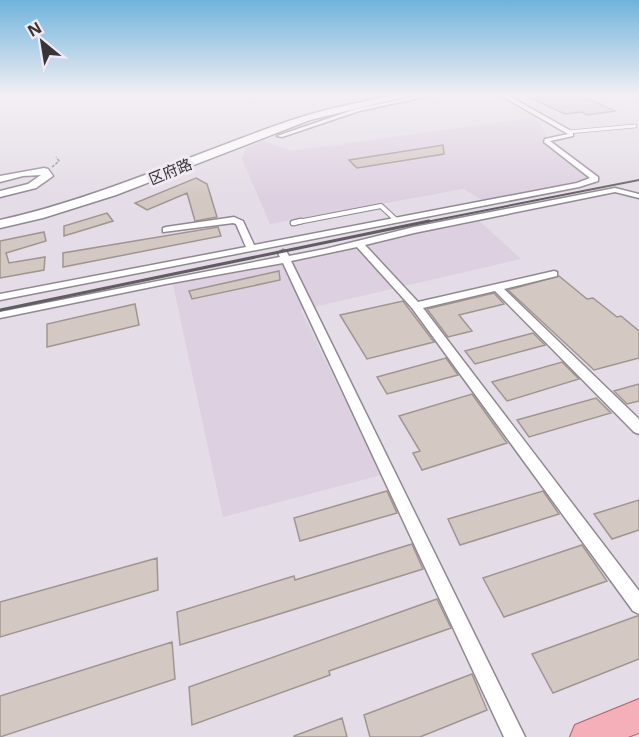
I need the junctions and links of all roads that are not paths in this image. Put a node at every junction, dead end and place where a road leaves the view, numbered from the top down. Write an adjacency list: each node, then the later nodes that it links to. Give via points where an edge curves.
1 (276, 129): 11 (main road, 区府路, via 122,190)
2 (300, 129): 6 (street)
3 (563, 129): 5 (street)
4 (597, 129): 5 (lane)
5 (568, 132): 10 (street, via 571,135 547,142 595,179)
6 (280, 136)
7 (0, 179): 8 (main road, via 44,171 46,176 32,186)
8 (0, 194)
9 (639, 196): 14 (street, via 615,190)
10 (395, 219): 12 (lane, via 381,206); 16 (street)
11 (0, 224)
12 (293, 224)
13 (166, 230): 15 (street, via 234,220 240,223)
14 (358, 243): 16 (street, via 325,252); 20 (street)
15 (251, 249): 16 (street); 19 (street)
16 (282, 251): 21 (street); 25 (street)
17 (554, 274): 18 (street)
18 (498, 288): 20 (street); 22 (street)
19 (0, 297)
20 (416, 306): 23 (street)
21 (0, 315)
22 (639, 428)
23 (639, 605)
24 (639, 716): 26 (main road)
25 (515, 737)
26 (587, 737)

